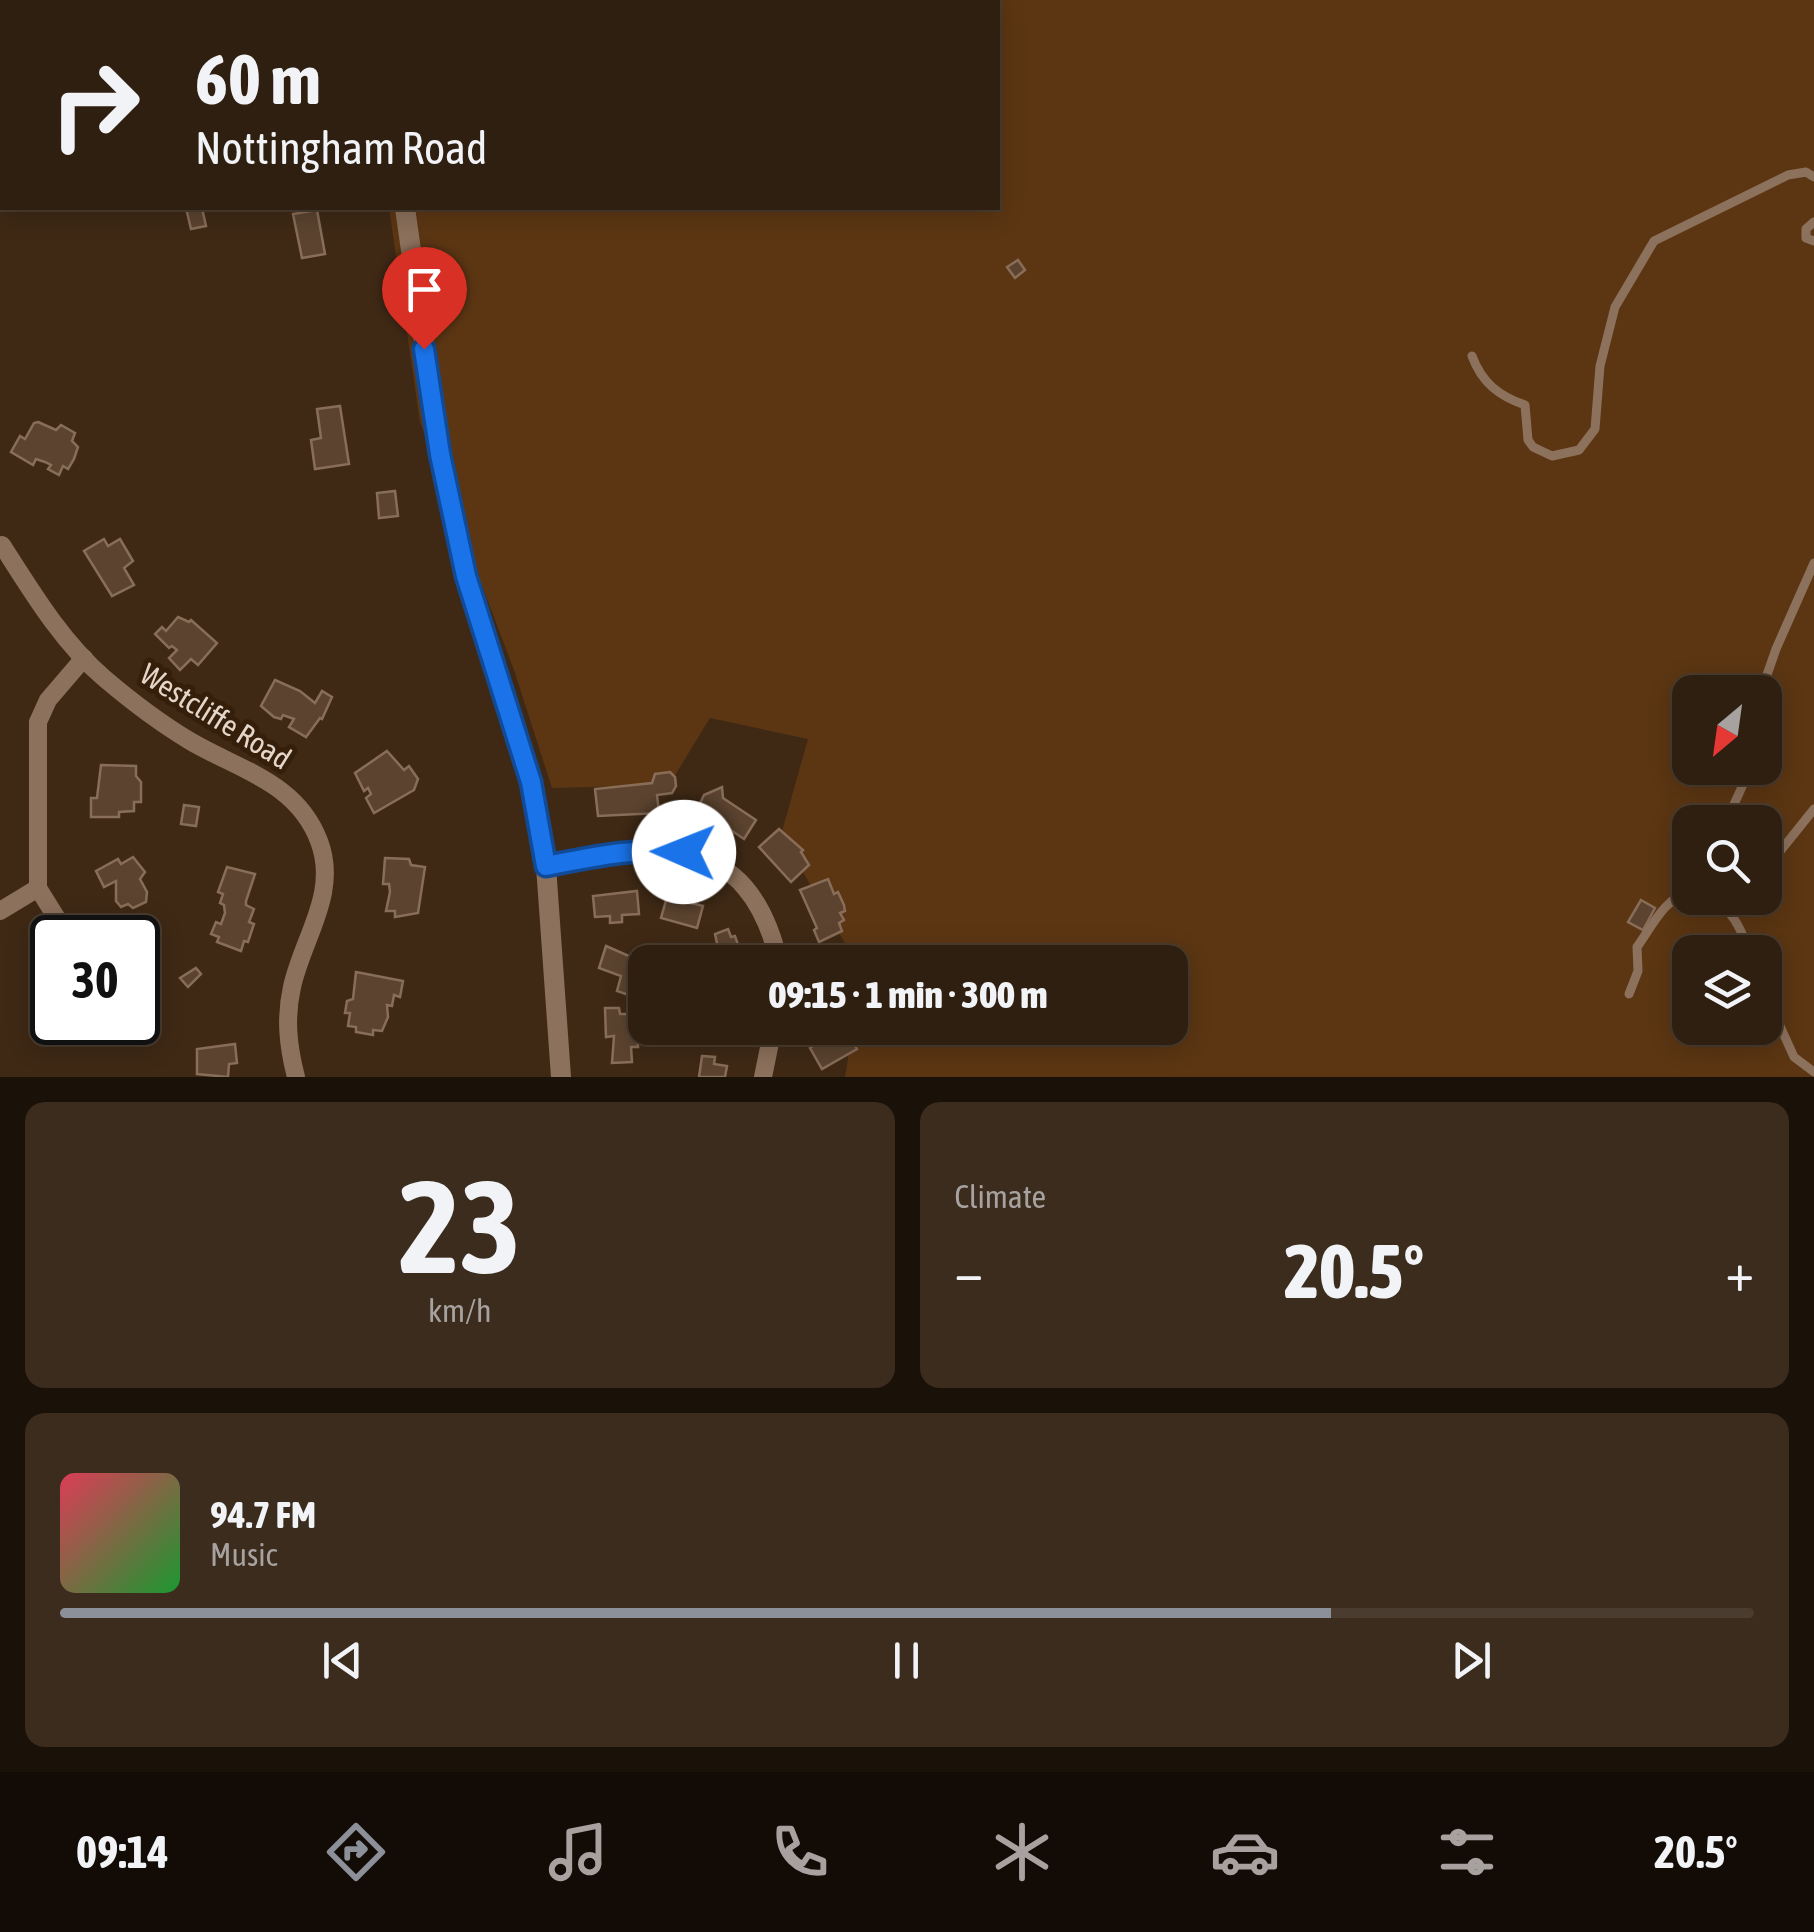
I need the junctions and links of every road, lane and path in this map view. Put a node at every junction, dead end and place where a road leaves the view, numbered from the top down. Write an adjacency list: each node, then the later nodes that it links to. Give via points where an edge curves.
1 (1814, 177): 5 (lane, via 1788,175 1654,241 1615,306 1600,366 1595,429 1578,450 1552,456 1533,447 1525,405 1492,389)
2 (405, 210): 12 (street, via 440,454 466,576 531,782)
3 (1814, 222): 4 (lane, via 1806,229)
4 (1814, 241)
5 (1472, 356)
6 (2, 545): 8 (street, Westcliffe Road)
7 (1814, 563): 9 (lane)
8 (84, 658): 13 (street, via 38,722); 22 (street, Westcliffe Road, via 153,717 287,793 318,838 323,900 292,985 287,1021)
9 (1767, 675)
10 (1814, 809): 11 (lane)
11 (1782, 849)
12 (546, 866): 17 (street, via 616,852 684,852 742,885); 23 (street)
13 (38, 888): 15 (street); 16 (street)
14 (1672, 901): 18 (lane, via 1636,947 1638,971)
15 (0, 911)
16 (55, 915)
17 (775, 945)
18 (1628, 994)
19 (1782, 1031): 21 (lane, via 1794,1057)
20 (770, 1045): 24 (street)
21 (1814, 1072)
22 (296, 1077)
23 (561, 1077)
24 (763, 1077)

